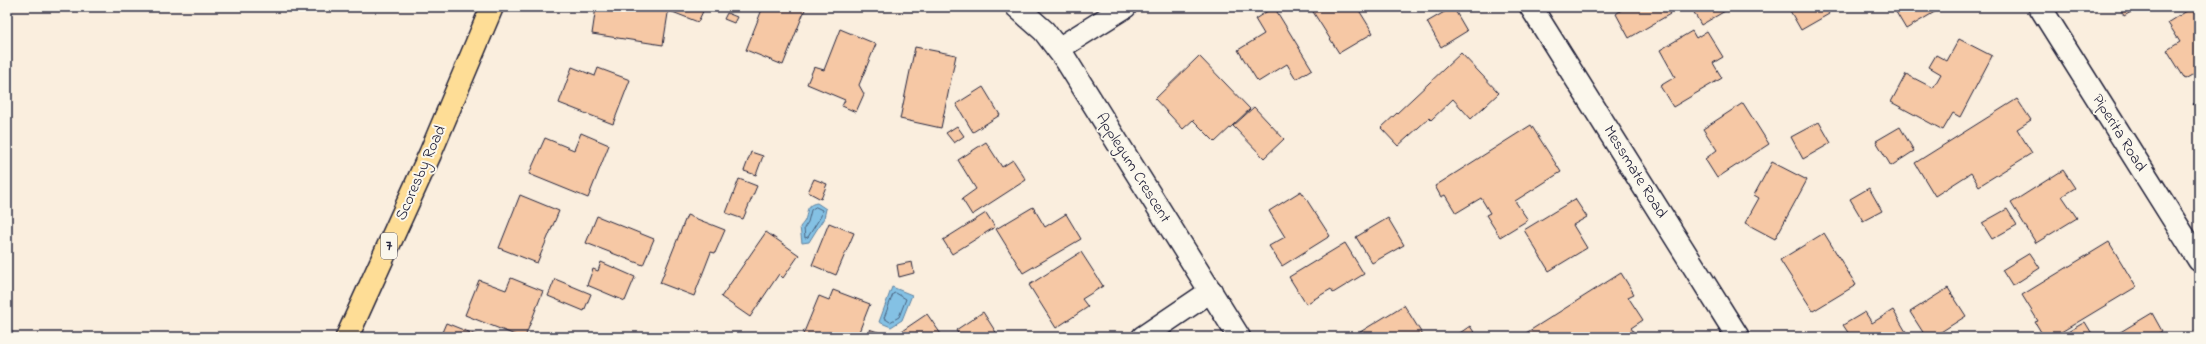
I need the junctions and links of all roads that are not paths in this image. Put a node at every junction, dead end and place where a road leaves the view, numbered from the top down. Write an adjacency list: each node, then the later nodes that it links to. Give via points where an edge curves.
1 (492, 7): 9 (main road, Scoresby Road / 7, via 430,154)
2 (1017, 7): 6 (street, Applegum Crescent, via 1044,30)
3 (1126, 7): 6 (street)
4 (1531, 7): 12 (street, Messmate Road)
5 (2040, 7): 7 (street, Piperita Road)
6 (1058, 49): 8 (street, Applegum Crescent)
7 (2199, 260)
8 (1211, 291): 10 (street); 11 (street, Applegum Crescent)
9 (347, 337)
10 (1143, 337)
11 (1240, 337)
12 (1738, 337)

